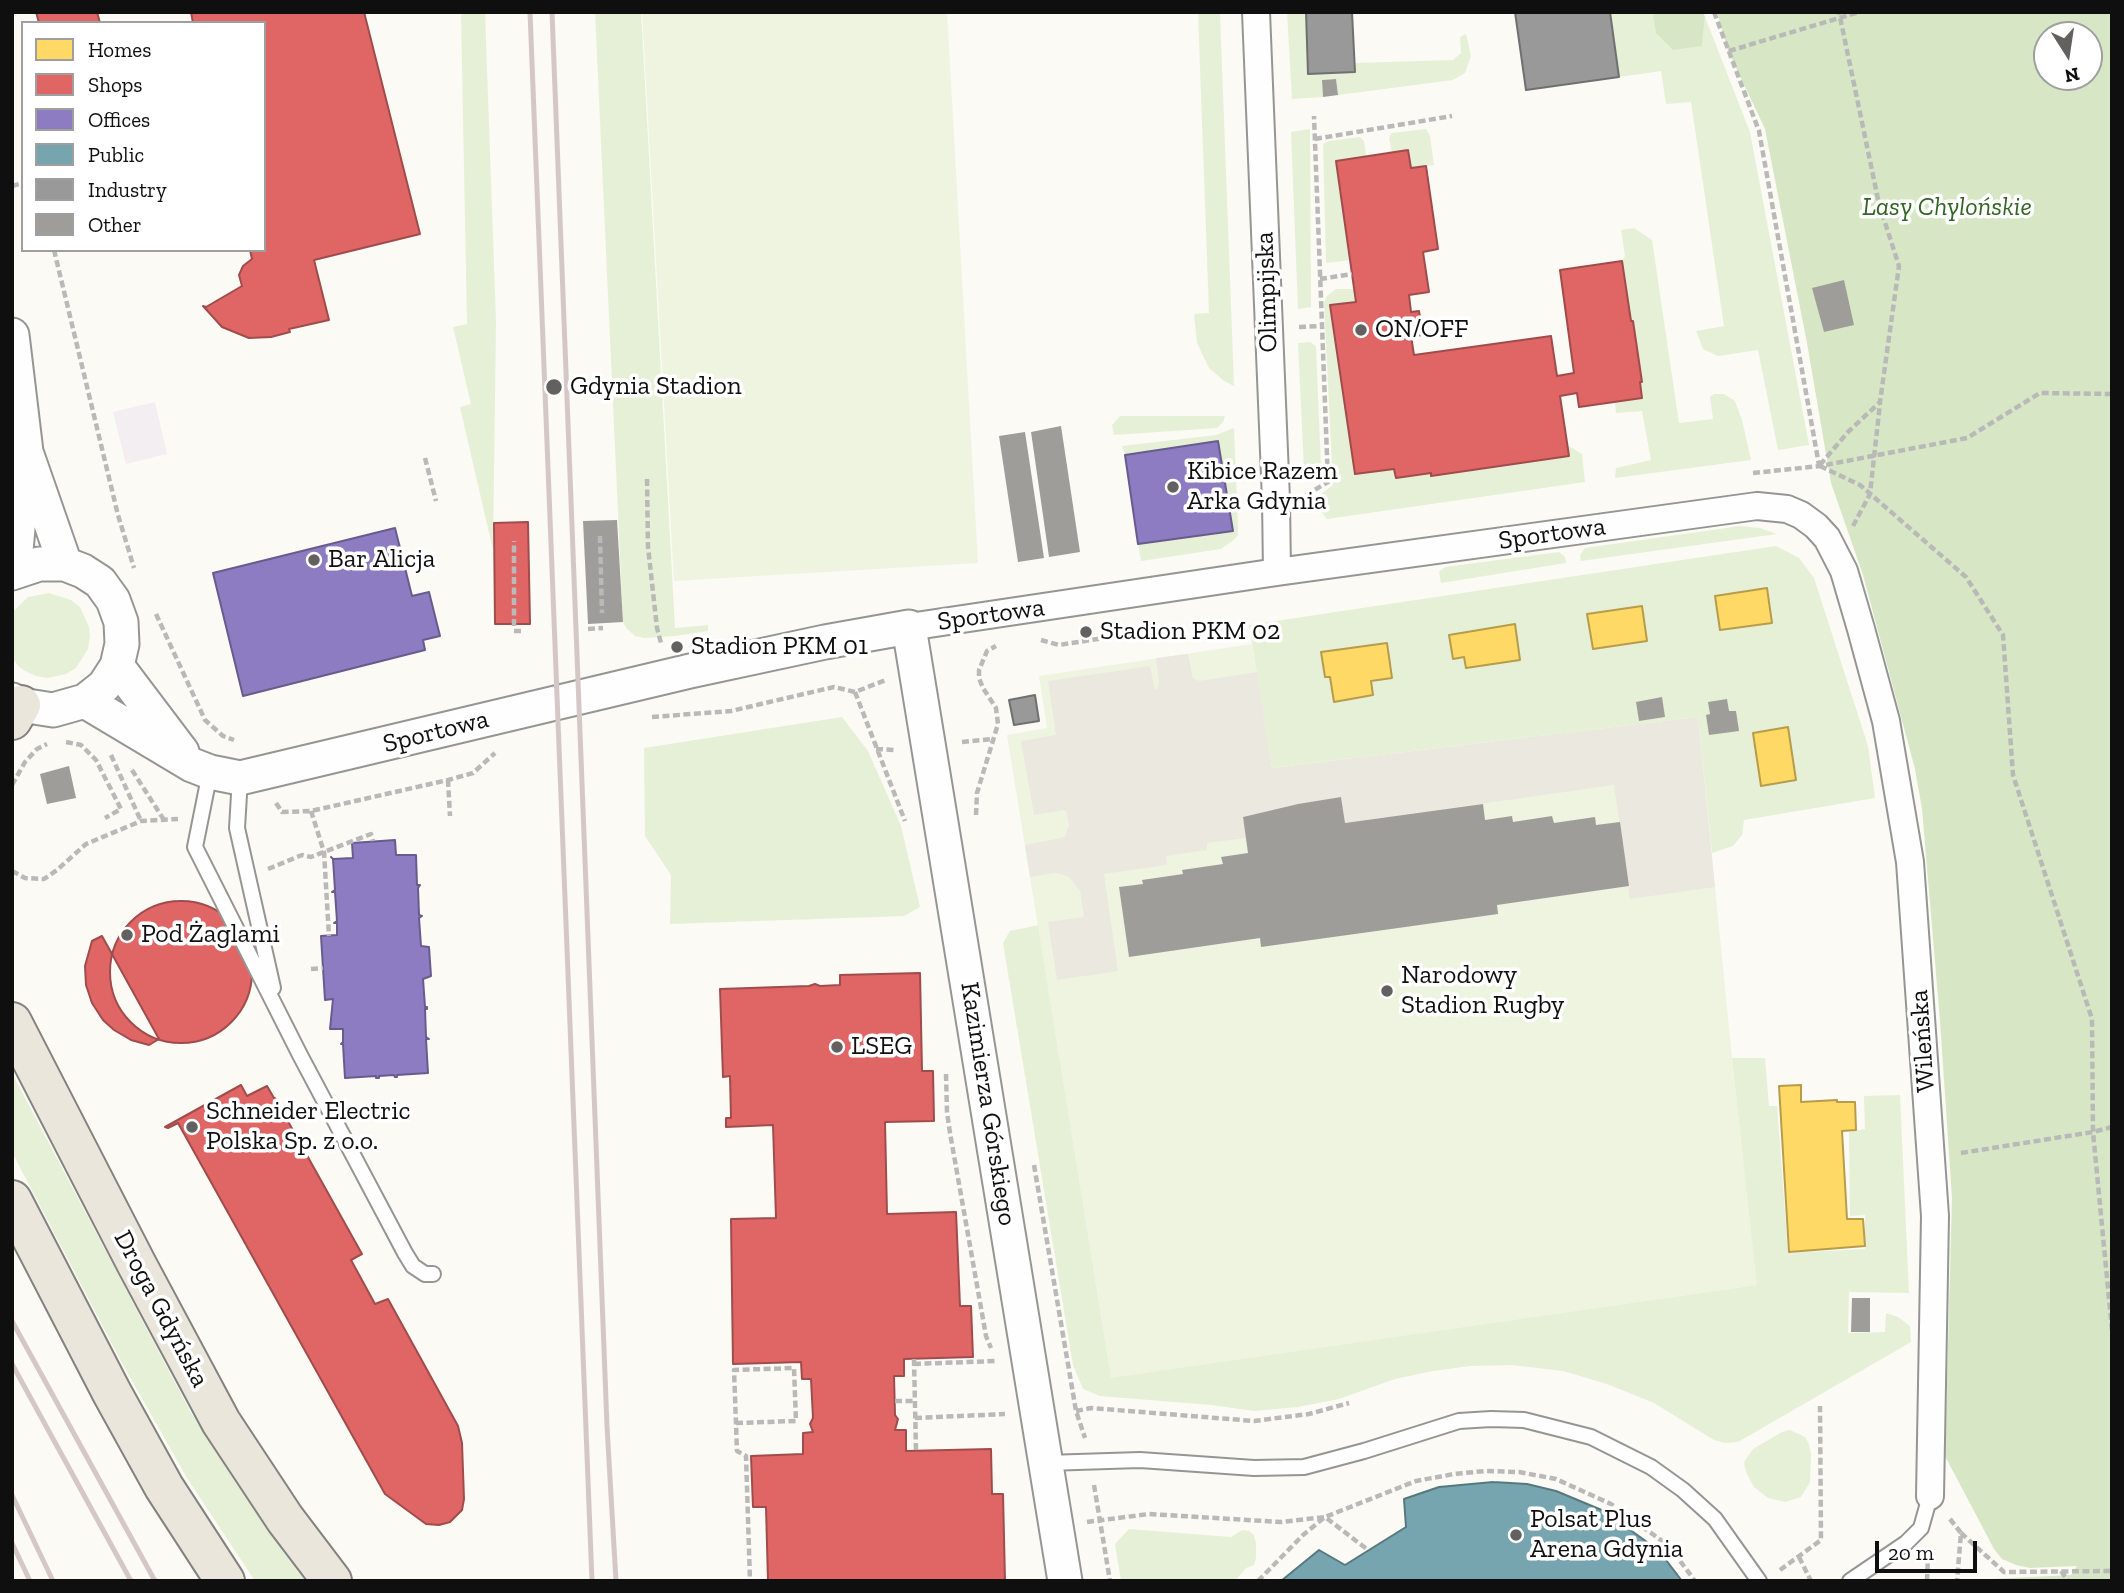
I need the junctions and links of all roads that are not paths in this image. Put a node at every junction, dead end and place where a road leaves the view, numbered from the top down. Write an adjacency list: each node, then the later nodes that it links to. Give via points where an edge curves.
1 (1256, 12): 6 (street, Olimpijska)
2 (12, 335): 3 (street)
3 (26, 452): 5 (street); 7 (street)
4 (1801, 515): 6 (street, Sportowa, via 1757,506); 18 (street, Wileńska, via 1827,538 1844,570 1886,721 1910,862 1935,1216)
5 (65, 565): 7 (street, via 38,564); 9 (street, via 100,582 113,600 121,622)
6 (1277, 572): 8 (street, Sportowa)
7 (13, 573)
8 (909, 627): 12 (street, Sportowa); 17 (street, Kazimierza Górskiego)
9 (117, 666): 10 (street, via 104,686); 12 (street)
10 (85, 701): 11 (street, via 53,710); 12 (street)
11 (15, 708)
12 (214, 772): 13 (lane, via 237,828); 13 (lane, via 195,847)
13 (278, 1010): 16 (lane, via 405,1253 413,1266)
14 (12, 1022): 21 (main road, Droga Gdyńska, via 221,1422)
15 (12, 1199): 20 (main road, via 164,1487)
16 (433, 1274)
17 (1046, 1463): 19 (lane, via 1304,1466 1459,1421 1524,1420 1591,1437 1651,1467 1715,1519); 22 (street, Kazimierza Górskiego)
18 (1930, 1496): 23 (lane, via 1921,1528)
19 (1766, 1578)
20 (225, 1581)
21 (332, 1581)
22 (1065, 1581)
23 (1850, 1581)

